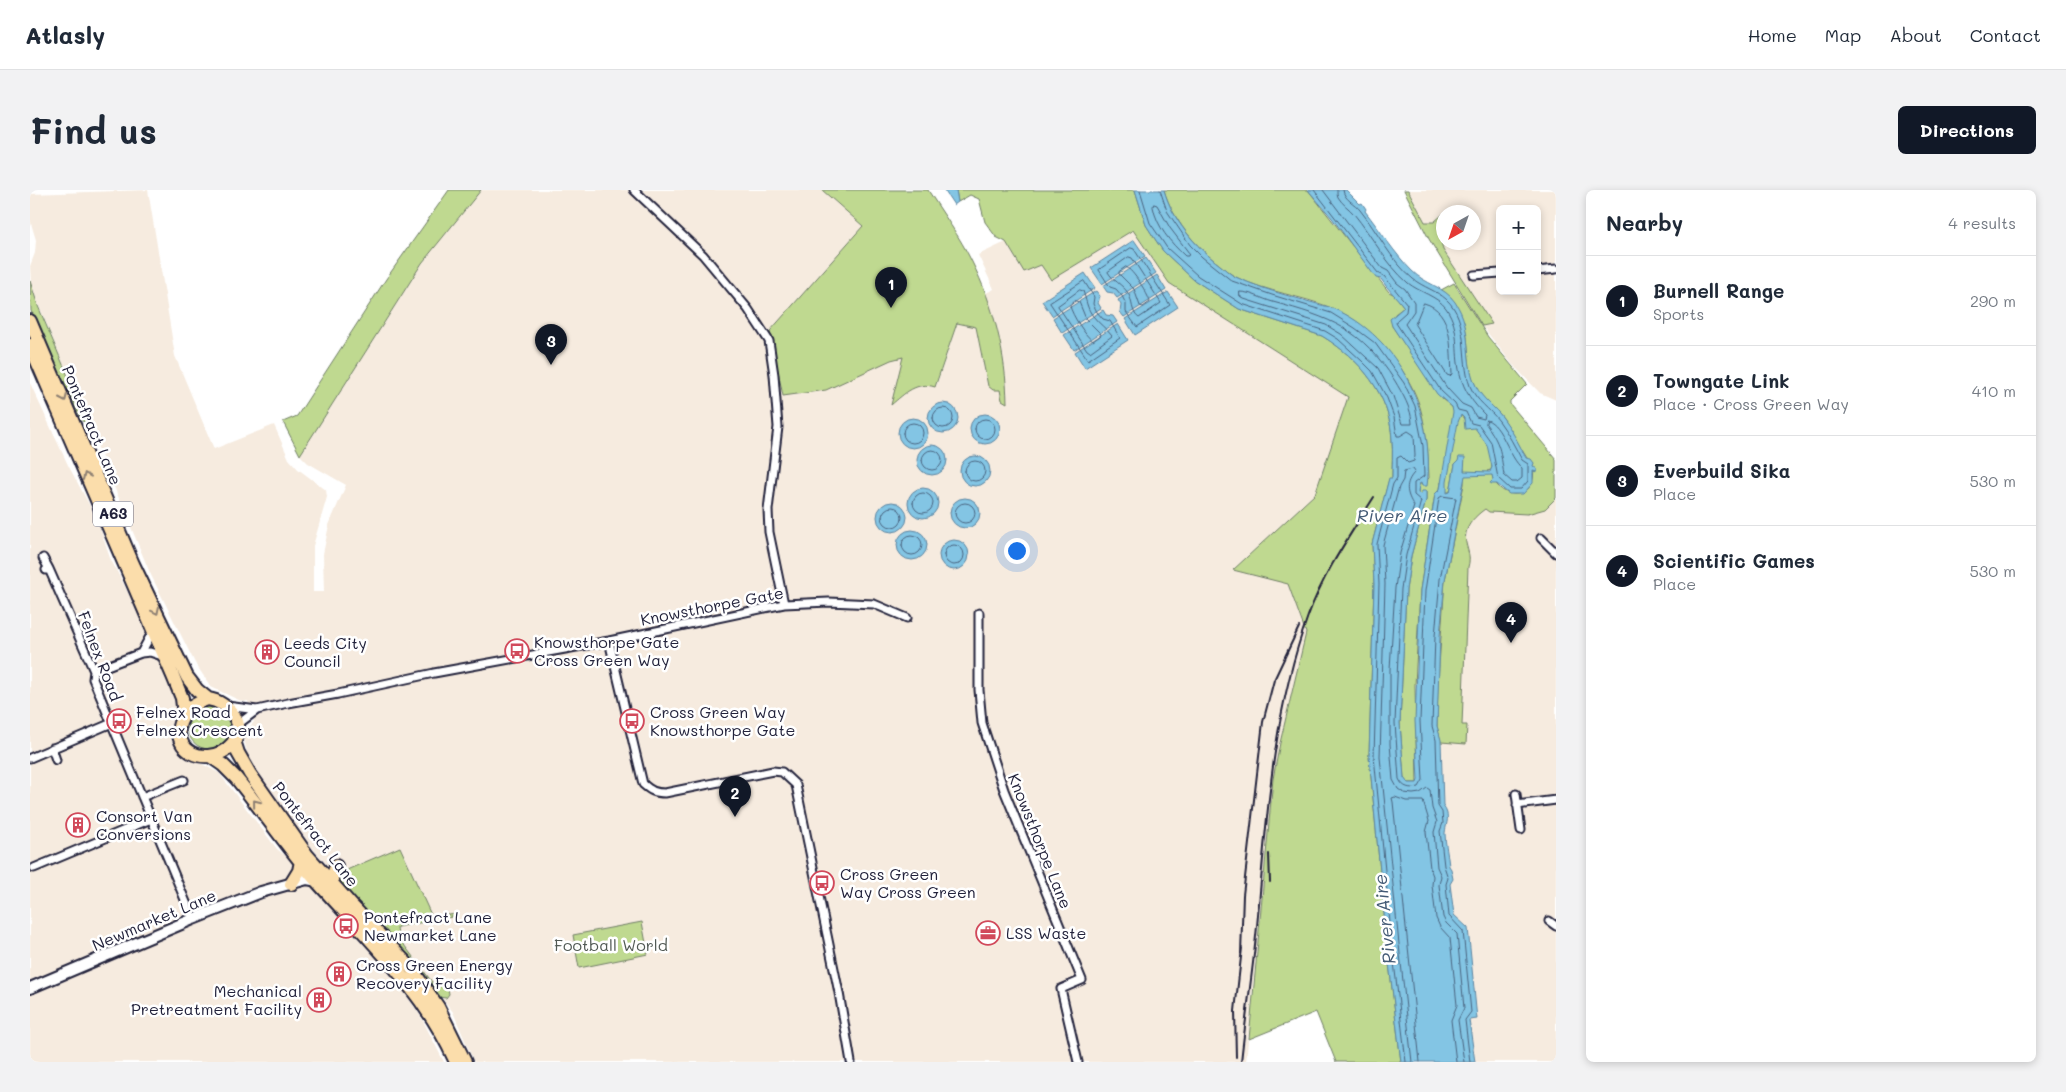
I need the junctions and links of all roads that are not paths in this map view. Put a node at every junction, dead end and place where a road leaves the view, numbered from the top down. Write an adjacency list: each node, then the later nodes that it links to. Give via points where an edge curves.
1 (634, 190): 11 (street, via 703,255 748,309 769,341 778,427 768,510 769,532)
2 (1556, 269): 3 (street)
3 (1541, 271)
4 (1496, 273): 5 (street)
5 (1474, 275)
6 (30, 321): 19 (highway, Pontefract Lane / A63, one-way to 19, via 142,581 188,677)
7 (30, 345): 14 (highway, Pontefract Lane / A63, one-way to 7)
8 (1541, 538): 9 (street)
9 (1556, 553)
10 (43, 558): 18 (street, Felnex Road)
11 (784, 604): 13 (street, Knowsthorpe Gate, via 874,604); 15 (street, Knowsthorpe Gate)
12 (979, 612): 49 (street, Knowsthorpe Lane, via 982,722 1004,790 1082,980 1061,989)
13 (907, 618)
14 (153, 631): 16 (street); 17 (highway, Pontefract Lane / A63)
15 (609, 640): 21 (street, Knowsthorpe Gate); 48 (street, via 643,784 649,789 665,793 773,771 782,772 796,786)
16 (141, 652): 17 (street); 18 (street)
17 (165, 658): 22 (highway, Pontefract Lane / A63, via 182,698)
18 (94, 671): 23 (street, Felnex Road, via 93,679)
19 (208, 699): 20 (highway, A63); 22 (highway, via 195,704)
20 (227, 706): 21 (street, Knowsthorpe Gate); 24 (highway, via 234,713)
21 (257, 710): 24 (street, Knowsthorpe Gate)
22 (184, 715): 27 (highway, A63, via 179,728 182,743 196,755)
23 (112, 723): 26 (street); 32 (street, Felnex Road)
24 (237, 726): 25 (highway)
25 (234, 741): 27 (highway, via 223,751); 42 (highway, Pontefract Lane / A63, via 238,753 272,806)
26 (52, 748): 28 (street); 29 (street)
27 (210, 756): 37 (highway, Pontefract Lane / A63, one-way to 27, via 236,778)
28 (30, 758)
29 (56, 760)
30 (184, 780): 32 (street)
31 (1516, 794): 34 (street)
32 (142, 797): 35 (street, Felnex Road)
33 (1556, 800): 34 (street)
34 (1518, 805): 36 (street)
35 (152, 819): 39 (street); 43 (street, Felnex Road)
36 (1521, 830)
37 (301, 861): 40 (highway, Pontefract Lane / A63); 41 (highway)
38 (336, 866): 42 (highway)
39 (34, 868)
40 (318, 882): 41 (street, Newmarket Lane, via 307,879); 47 (highway, Pontefract Lane / A63, via 406,978 425,1004)
41 (291, 884): 43 (street, Newmarket Lane, via 261,892)
42 (332, 884): 47 (highway, Pontefract Lane / A63, via 443,1004)
43 (193, 919): 46 (street, Newmarket Lane)
44 (1549, 921): 45 (street)
45 (1556, 926)
46 (30, 988)
47 (457, 1061)
48 (851, 1062)
49 (1078, 1062)

